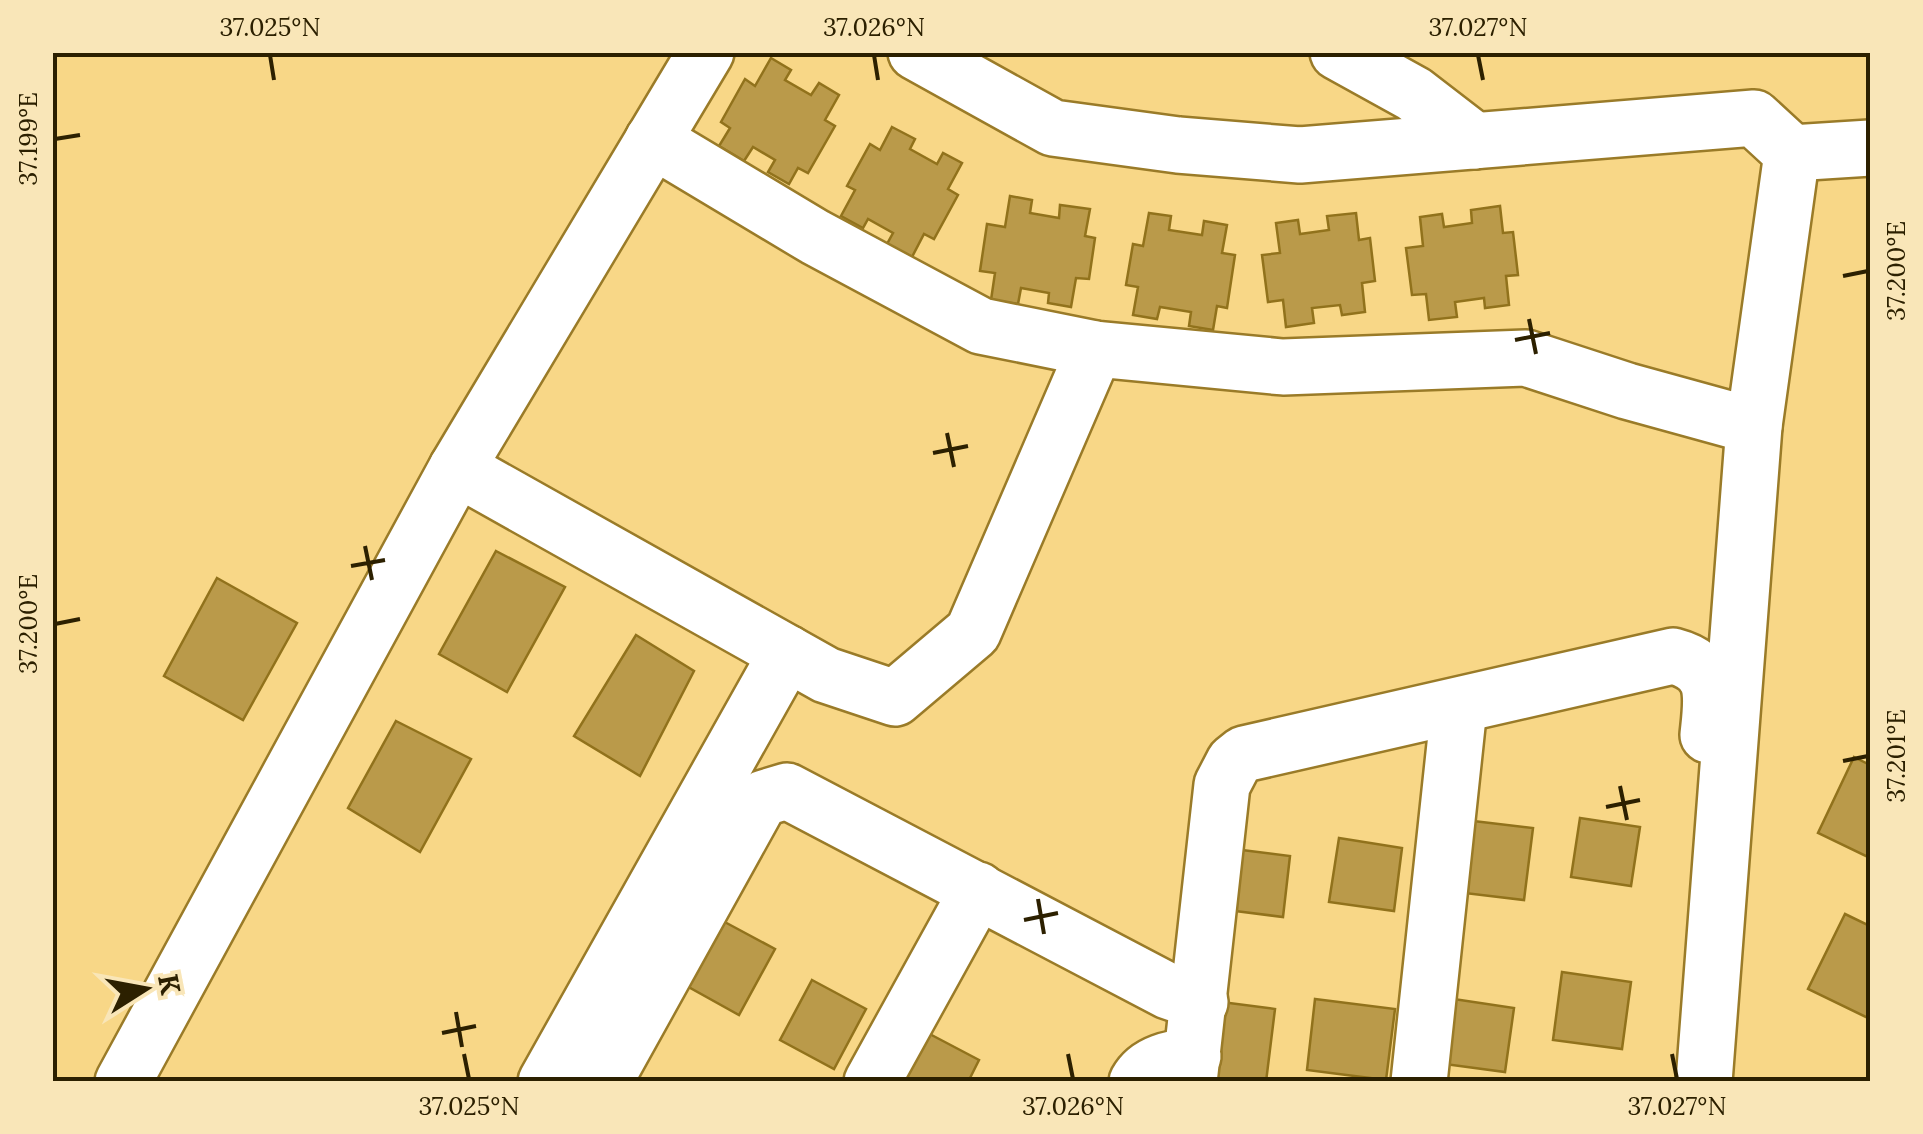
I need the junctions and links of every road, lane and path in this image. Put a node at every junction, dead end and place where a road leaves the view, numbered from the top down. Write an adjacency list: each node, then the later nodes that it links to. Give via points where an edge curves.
1 (706, 52): 4 (street)
2 (916, 52): 5 (street, via 1053,128 1300,155)
3 (1338, 52): 5 (street, via 1414,94)
4 (654, 140): 8 (street, via 981,326); 10 (street)
5 (1474, 141): 7 (street, via 1754,118)
6 (1870, 148): 7 (street)
7 (1792, 154): 9 (street)
8 (1094, 349): 9 (street, via 1283,367 1526,358); 11 (street, via 973,632 895,698 826,675)
9 (1754, 426): 23 (street)
10 (457, 468): 11 (street); 16 (street)
11 (787, 653): 17 (street)
12 (1459, 707): 14 (street, via 1244,754 1234,762 1222,785); 21 (street); 22 (street, via 1672,656 1703,671 1712,704)
13 (978, 890): 14 (street); 18 (street, via 787,791 764,798); 19 (street)
14 (1200, 1002): 15 (street)
15 (1191, 1068): 20 (street, via 1161,1062)
16 (122, 1082)
17 (546, 1082)
18 (604, 1082)
19 (872, 1082)
20 (1137, 1082)
21 (1419, 1082)
22 (1670, 1082)
23 (1704, 1082)

